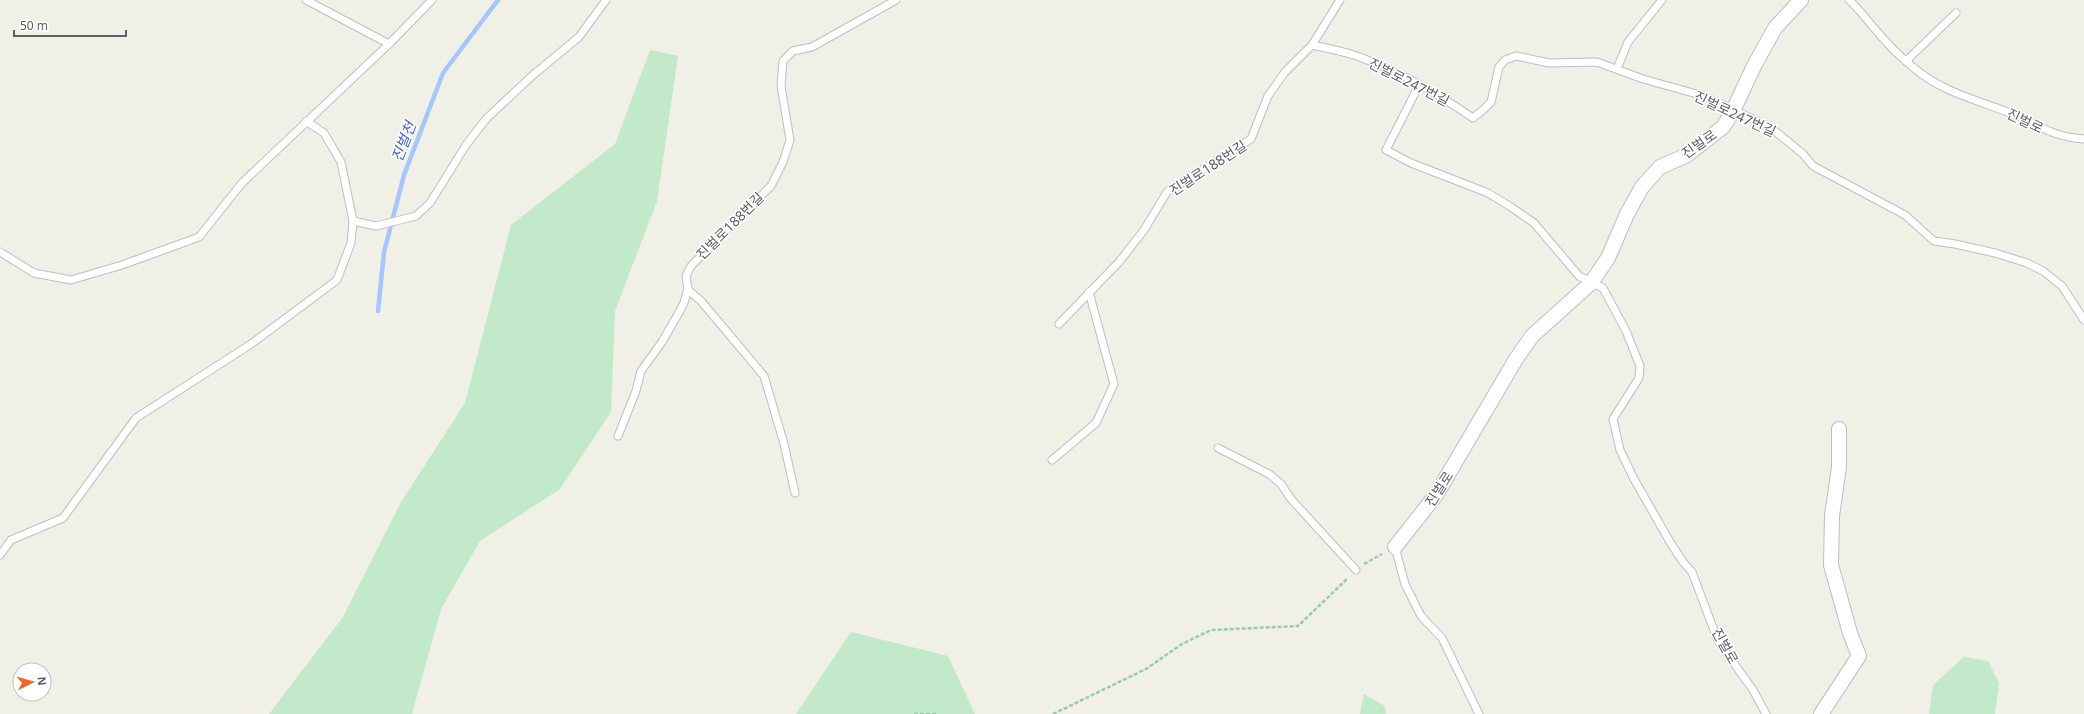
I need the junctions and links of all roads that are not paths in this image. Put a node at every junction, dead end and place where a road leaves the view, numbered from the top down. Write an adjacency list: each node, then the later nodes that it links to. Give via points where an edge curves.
1 (306, 0): 10 (lane)
2 (432, 0): 10 (lane)
3 (606, 0): 18 (lane, via 579,37 486,119 466,145 430,203 416,216 376,226)
4 (896, 0): 21 (lane, 진벌로188번길, via 812,47 793,51 783,61 782,86 790,140 783,162 771,186 691,266 686,276)
5 (1340, 0): 11 (lane, 진벌로188번길)
6 (1662, 0): 13 (lane, via 1628,42)
7 (1801, 0): 15 (street, 진벌로, via 1775,28)
8 (1849, 0): 12 (lane, 진벌로)
9 (1956, 13): 12 (lane)
10 (389, 44): 16 (lane)
11 (1312, 45): 14 (lane, 진벌로247번길, via 1356,56); 22 (lane, 진벌로188번길, via 1285,72 1268,96 1251,140 1167,192 1144,230 1119,262)
12 (1906, 61): 17 (lane, 진벌로, via 1930,81 1961,95 2012,114 2047,132)
13 (1617, 69): 14 (lane, 진벌로247번길, via 1596,62 1549,63 1516,56 1505,60 1498,67 1491,102 1473,118); 15 (lane, 진벌로247번길, via 1704,96)
14 (1419, 85): 20 (lane, 진벌로, via 1386,150 1411,163 1488,193 1511,207 1534,223 1579,276)
15 (1733, 111): 20 (street, 진벌로, via 1723,127 1687,155 1660,168 1642,187 1608,258); 23 (lane, 진벌로247번길, via 1770,127 1803,154 1813,166 1905,215 1934,241 1995,253 2043,271 2062,286)
16 (306, 121): 18 (lane, via 324,134 341,162); 19 (lane, via 242,183 198,237 122,265 71,280 34,272)
17 (2084, 139)
18 (353, 221): 31 (lane, via 351,243 336,280 251,344 136,418 63,518 11,540)
19 (0, 252)
20 (1592, 281): 30 (street, 진벌로, via 1532,336 1436,495); 34 (lane, 진벌로, via 1603,288 1626,331 1640,366 1639,378 1612,419 1620,450 1658,522 1692,572 1718,641 1753,690)
21 (688, 288): 26 (lane, 진벌로188번길, via 677,316 641,371); 29 (lane, via 764,376)
22 (1089, 292): 24 (lane, 진벌로188번길); 28 (lane, via 1114,384 1096,423)
23 (2084, 320)
24 (1059, 324)
25 (1839, 429): 35 (street, via 1839,467 1832,516 1831,565 1859,656)
26 (618, 436)
27 (1218, 448): 32 (lane, via 1269,474 1281,484)
28 (1052, 460)
29 (795, 493)
30 (1395, 547): 33 (lane, via 1408,590 1421,616 1442,638)
31 (0, 555)
32 (1356, 570)
33 (1479, 714)
34 (1766, 714)
35 (1821, 714)

